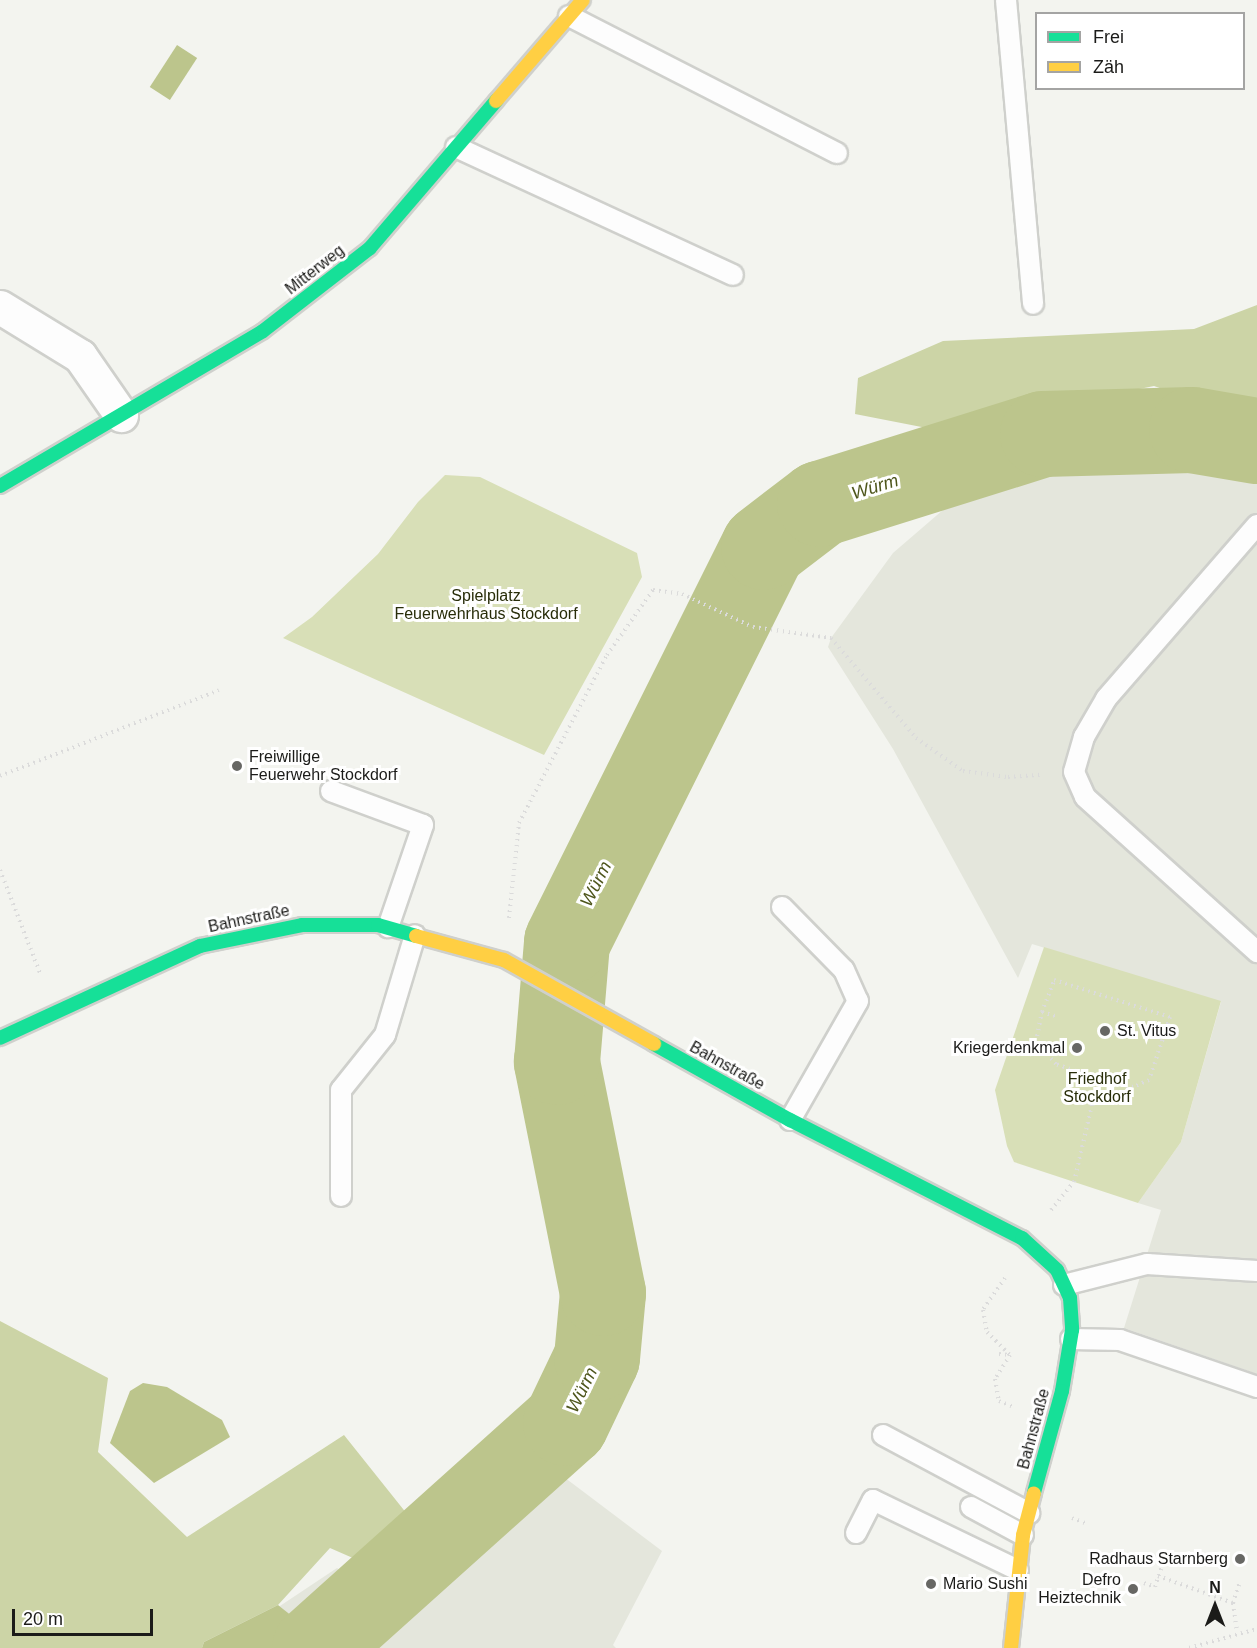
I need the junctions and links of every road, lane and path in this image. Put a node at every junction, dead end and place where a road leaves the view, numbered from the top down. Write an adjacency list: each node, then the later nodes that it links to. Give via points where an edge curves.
1 (583, 0): 3 (street, Mitterweg)
2 (1006, 0): 7 (lane)
3 (569, 16): 4 (street, Mitterweg); 5 (lane)
4 (456, 147): 6 (lane); 9 (street, Mitterweg, via 370,248 263,331)
5 (837, 153)
6 (733, 275)
7 (1033, 304)
8 (0, 307): 9 (street, via 80,356)
9 (121, 416): 10 (street, Mitterweg)
10 (0, 486)
11 (1257, 525): 13 (lane, via 1106,699 1084,737)
12 (219, 690): 14 (path)
13 (1074, 772): 20 (lane, via 1085,797); 21 (path, via 1008,777 963,771 916,738 831,638 753,627 682,594 653,590 607,655 519,823)
14 (0, 776)
15 (331, 791): 18 (lane, via 423,825)
16 (0, 870): 22 (path)
17 (782, 907): 27 (lane, via 844,970 858,1001)
18 (388, 927): 19 (street, Bahnstraße); 22 (street, Bahnstraße, via 302,925 200,946)
19 (415, 935): 21 (street, Bahnstraße); 28 (lane, via 385,1035 341,1090)
20 (1257, 952)
21 (504, 960): 27 (street, Bahnstraße)
22 (56, 1011): 25 (street, Bahnstraße)
23 (1042, 1012): 24 (path); 26 (path, via 1036,1042 1056,1064); 26 (path, via 1054,980 1170,1017 1149,1080 1133,1087)
24 (1055, 1016)
25 (0, 1038)
26 (1098, 1079): 29 (path, via 1074,1182)
27 (790, 1120): 29 (street, Bahnstraße)
28 (341, 1196)
29 (1025, 1242): 31 (street, Bahnstraße, via 1050,1262)
30 (1257, 1271): 31 (lane, via 1147,1264)
31 (1064, 1285): 33 (street, Bahnstraße, via 1070,1298)
32 (1000, 1287): 35 (path, via 983,1310 987,1332)
33 (1071, 1338): 36 (lane, via 1120,1340); 40 (street, Bahnstraße, via 1062,1391)
34 (999, 1354): 35 (path)
35 (1010, 1355): 37 (path, via 995,1379 999,1401)
36 (1257, 1387)
37 (1022, 1409)
38 (883, 1435): 40 (lane)
39 (971, 1507): 42 (lane)
40 (1029, 1513): 42 (street, Bahnstraße)
41 (856, 1533): 44 (lane, via 873,1500)
42 (1023, 1535): 44 (street, Bahnstraße)
43 (1165, 1557): 45 (path)
44 (1018, 1570): 51 (street, Bahnstraße)
45 (1158, 1576): 46 (path, via 1155,1587); 48 (path)
46 (1144, 1583)
47 (1239, 1584): 48 (path)
48 (1233, 1603): 50 (path)
49 (1257, 1629): 50 (path)
50 (1237, 1632): 52 (path)
51 (1011, 1648)
52 (1189, 1648)

